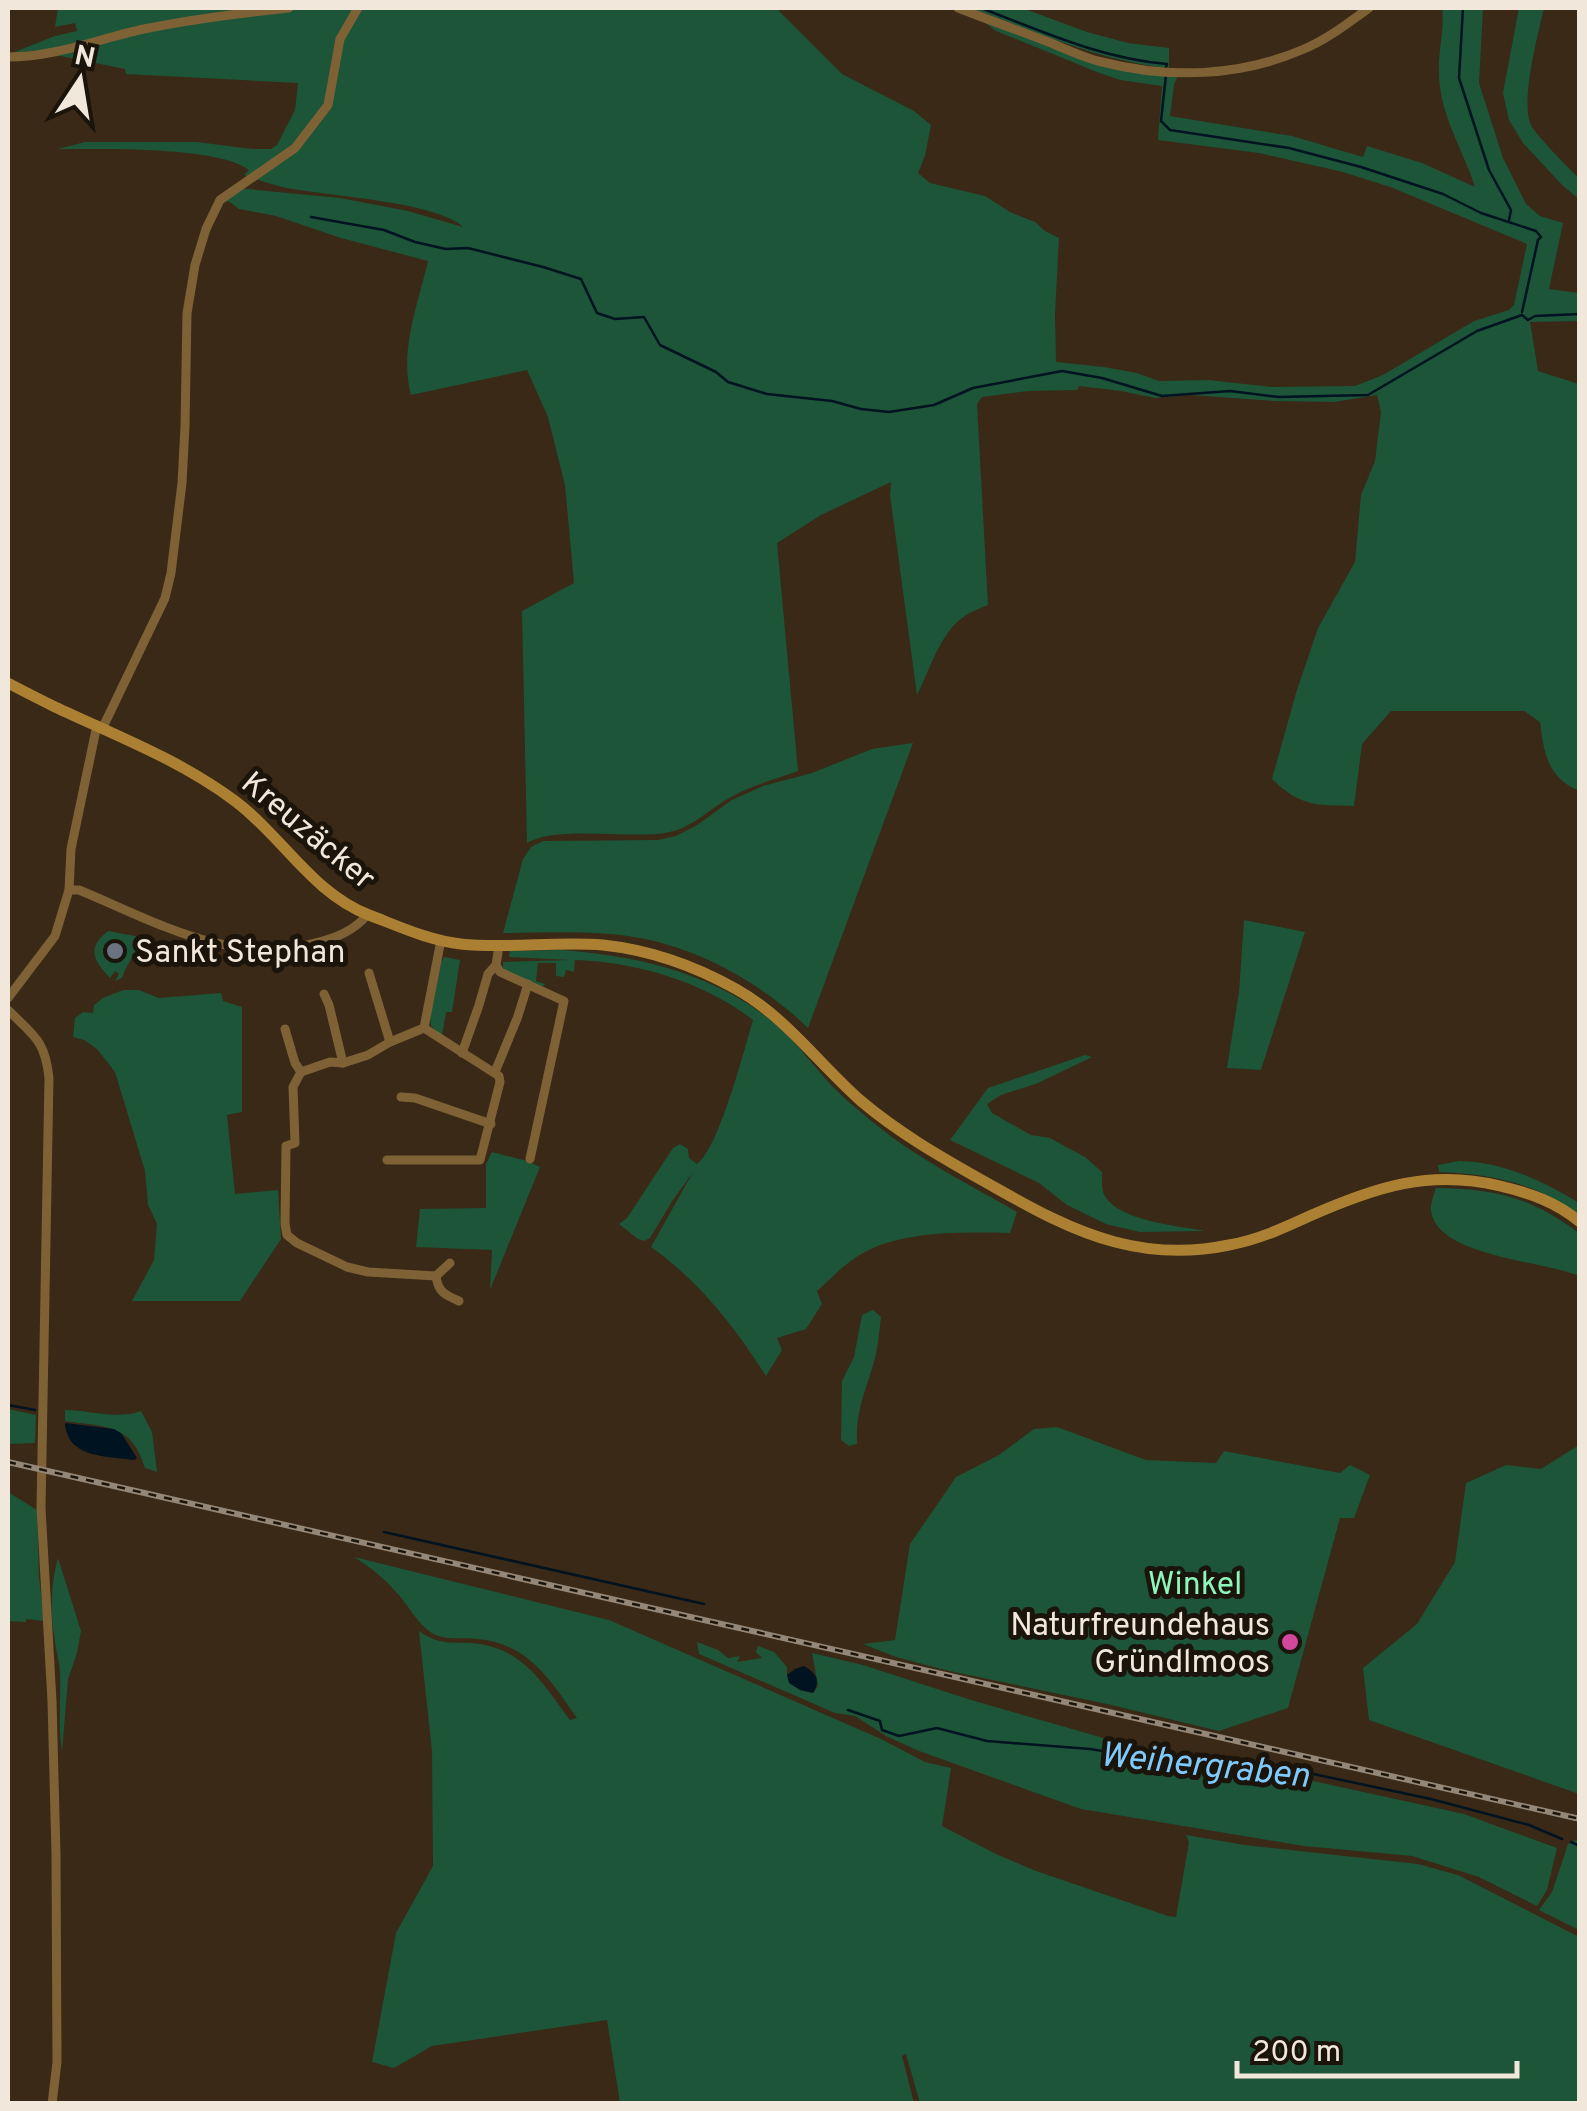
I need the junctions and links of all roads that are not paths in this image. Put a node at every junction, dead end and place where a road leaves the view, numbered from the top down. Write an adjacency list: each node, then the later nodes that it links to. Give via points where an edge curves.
1 (289, 8): 5 (street)
2 (358, 8): 7 (street, via 340,39 328,105 294,148 220,200 206,229 187,313 184,445 166,598)
3 (958, 8): 4 (street, via 1098,61 1177,74 1276,60)
4 (1369, 8)
5 (8, 56)
6 (8, 683): 7 (street, Kreuzäcker)
7 (100, 726): 8 (street, via 71,849); 9 (street, Kreuzäcker, via 234,800 317,882)
8 (70, 890): 9 (street, via 203,941 268,951 320,942 352,930); 16 (street, via 55,936)
9 (368, 914): 10 (street, Kreuzäcker)
10 (441, 940): 11 (street, Kreuzäcker); 18 (street)
11 (499, 946): 12 (street); 29 (street, Kreuzäcker, via 600,945 653,954 708,974 780,1020 912,1141 1039,1212 1114,1242 1183,1251 1232,1245 1382,1187 1425,1179 1508,1188 1542,1198)
12 (496, 965): 14 (street); 21 (street)
13 (369, 973): 20 (street)
14 (528, 984): 24 (street); 27 (street, via 564,1001)
15 (324, 994): 22 (street)
16 (8, 998)
17 (8, 1010): 33 (street, via 41,1044 50,1078 42,1508 56,1854)
18 (424, 1028): 20 (street); 21 (street)
19 (285, 1030): 23 (street)
20 (390, 1042): 22 (street)
21 (462, 1052): 24 (street)
22 (344, 1063): 23 (street)
23 (300, 1072): 31 (street, via 293,1087 295,1143 286,1146 288,1235 347,1267)
24 (495, 1072): 26 (street, via 500,1082)
25 (401, 1096): 26 (street)
26 (491, 1124): 28 (street, via 480,1160)
27 (530, 1159)
28 (387, 1160)
29 (1580, 1222)
30 (450, 1263): 31 (street)
31 (436, 1276): 32 (street, via 437,1287)
32 (459, 1301)
33 (52, 2104)

